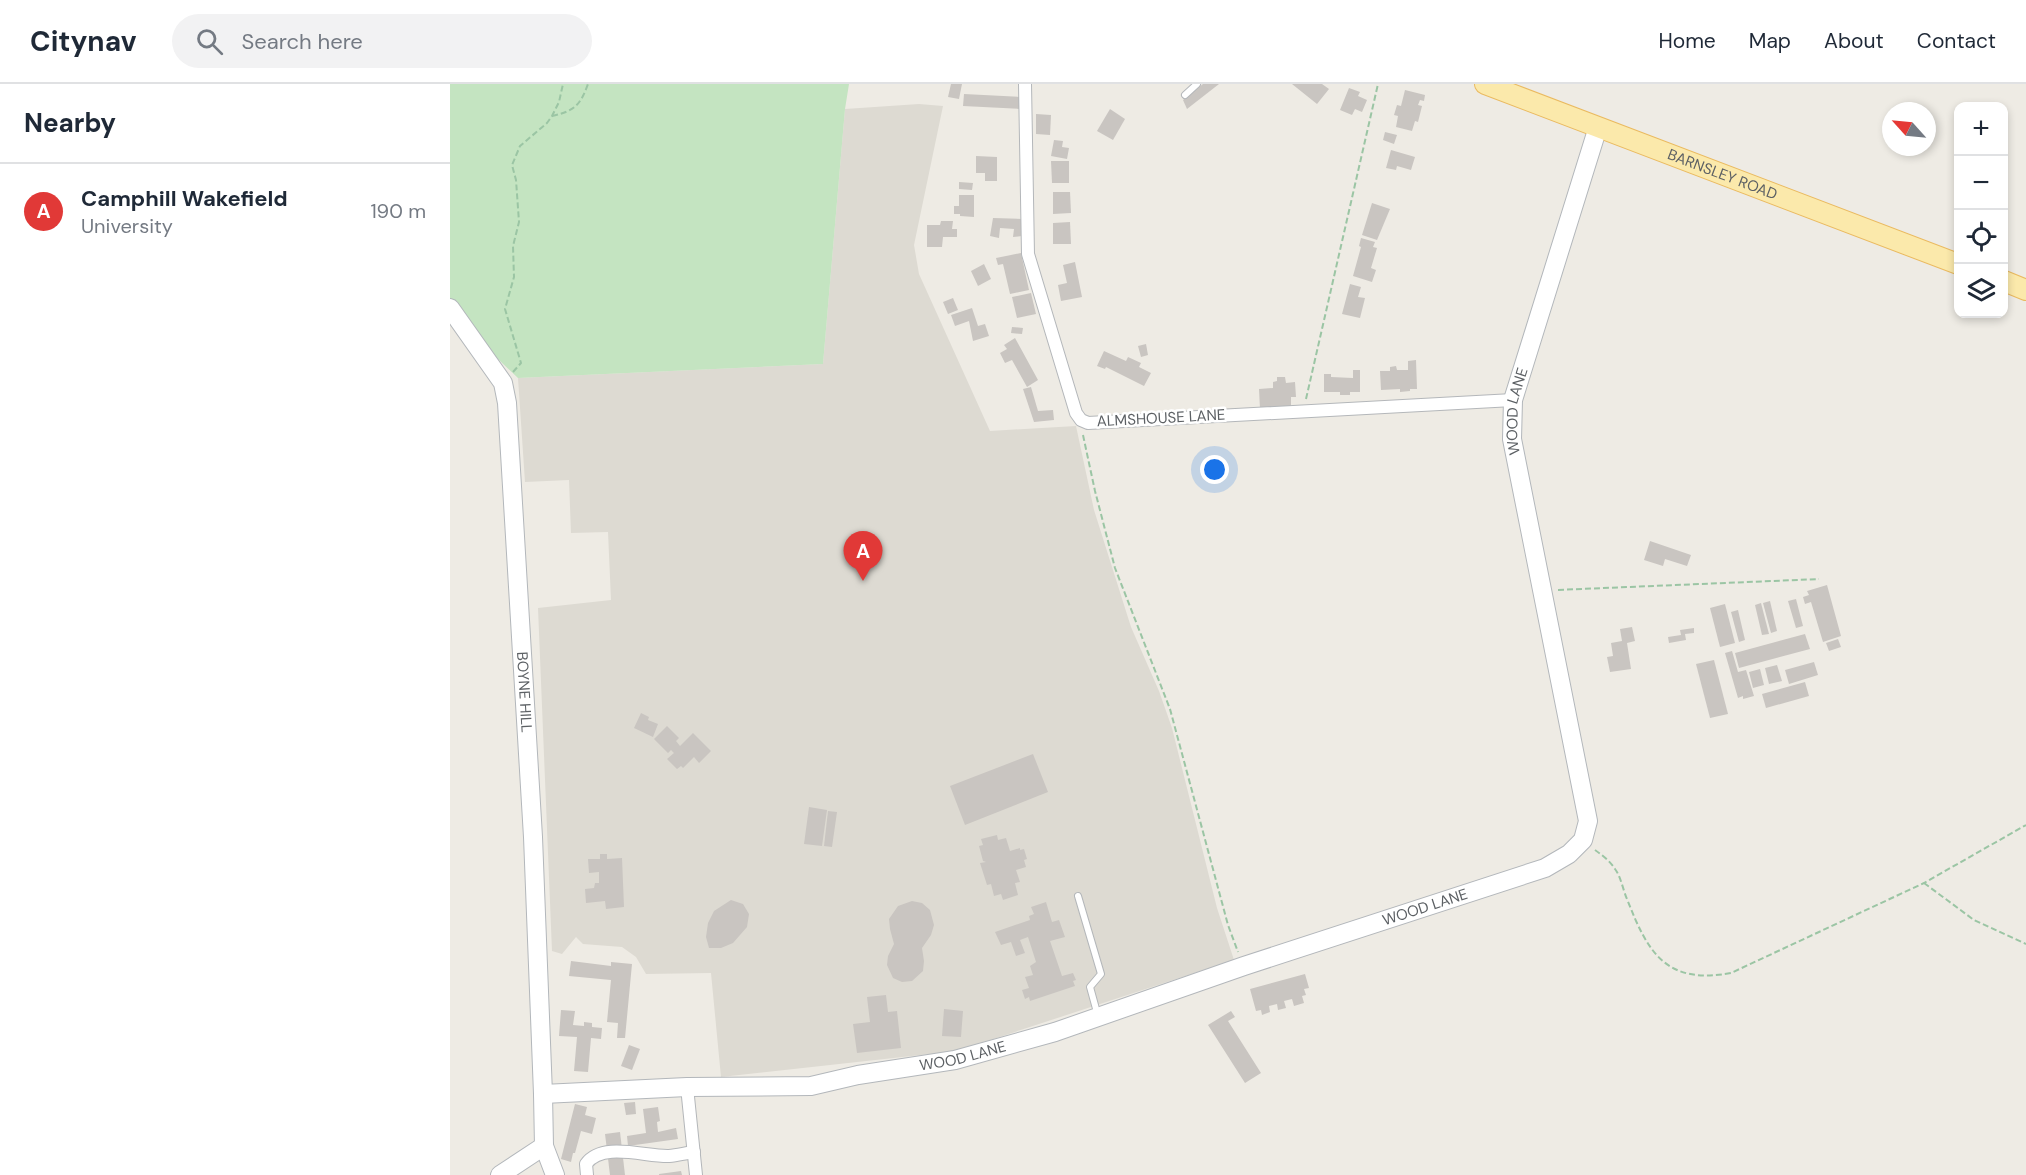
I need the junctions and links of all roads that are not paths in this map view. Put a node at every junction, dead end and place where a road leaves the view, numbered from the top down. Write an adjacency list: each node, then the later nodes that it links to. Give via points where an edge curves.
1 (1025, 84): 10 (street, ALMSHOUSE LANE, via 1028,254 1081,420 1088,423)
2 (1197, 84): 4 (lane)
3 (1485, 84): 5 (main road, BARNSLEY ROAD)
4 (1185, 95)
5 (1598, 127): 6 (main road, BARNSLEY ROAD); 10 (street, WOOD LANE)
6 (1954, 262)
7 (2008, 283): 8 (main road)
8 (2026, 290)
9 (450, 308): 14 (street, BOYNE HILL, via 503,383 507,403 532,825)
10 (1513, 400): 12 (street, WOOD LANE, via 1512,439 1588,821 1583,840 1545,868)
11 (1078, 896): 12 (lane, via 1101,974 1090,987)
12 (1098, 1017): 13 (street, WOOD LANE, via 955,1060 811,1086)
13 (687, 1087): 14 (street, WOOD LANE); 16 (street)
14 (543, 1094): 15 (street, BOYNE HILL)
15 (544, 1146): 17 (street); 18 (street, BOYNE HILL)
16 (694, 1152): 19 (street, via 668,1156 605,1152 590,1158); 20 (street)
17 (500, 1175)
18 (555, 1175)
19 (587, 1175)
20 (696, 1175)

